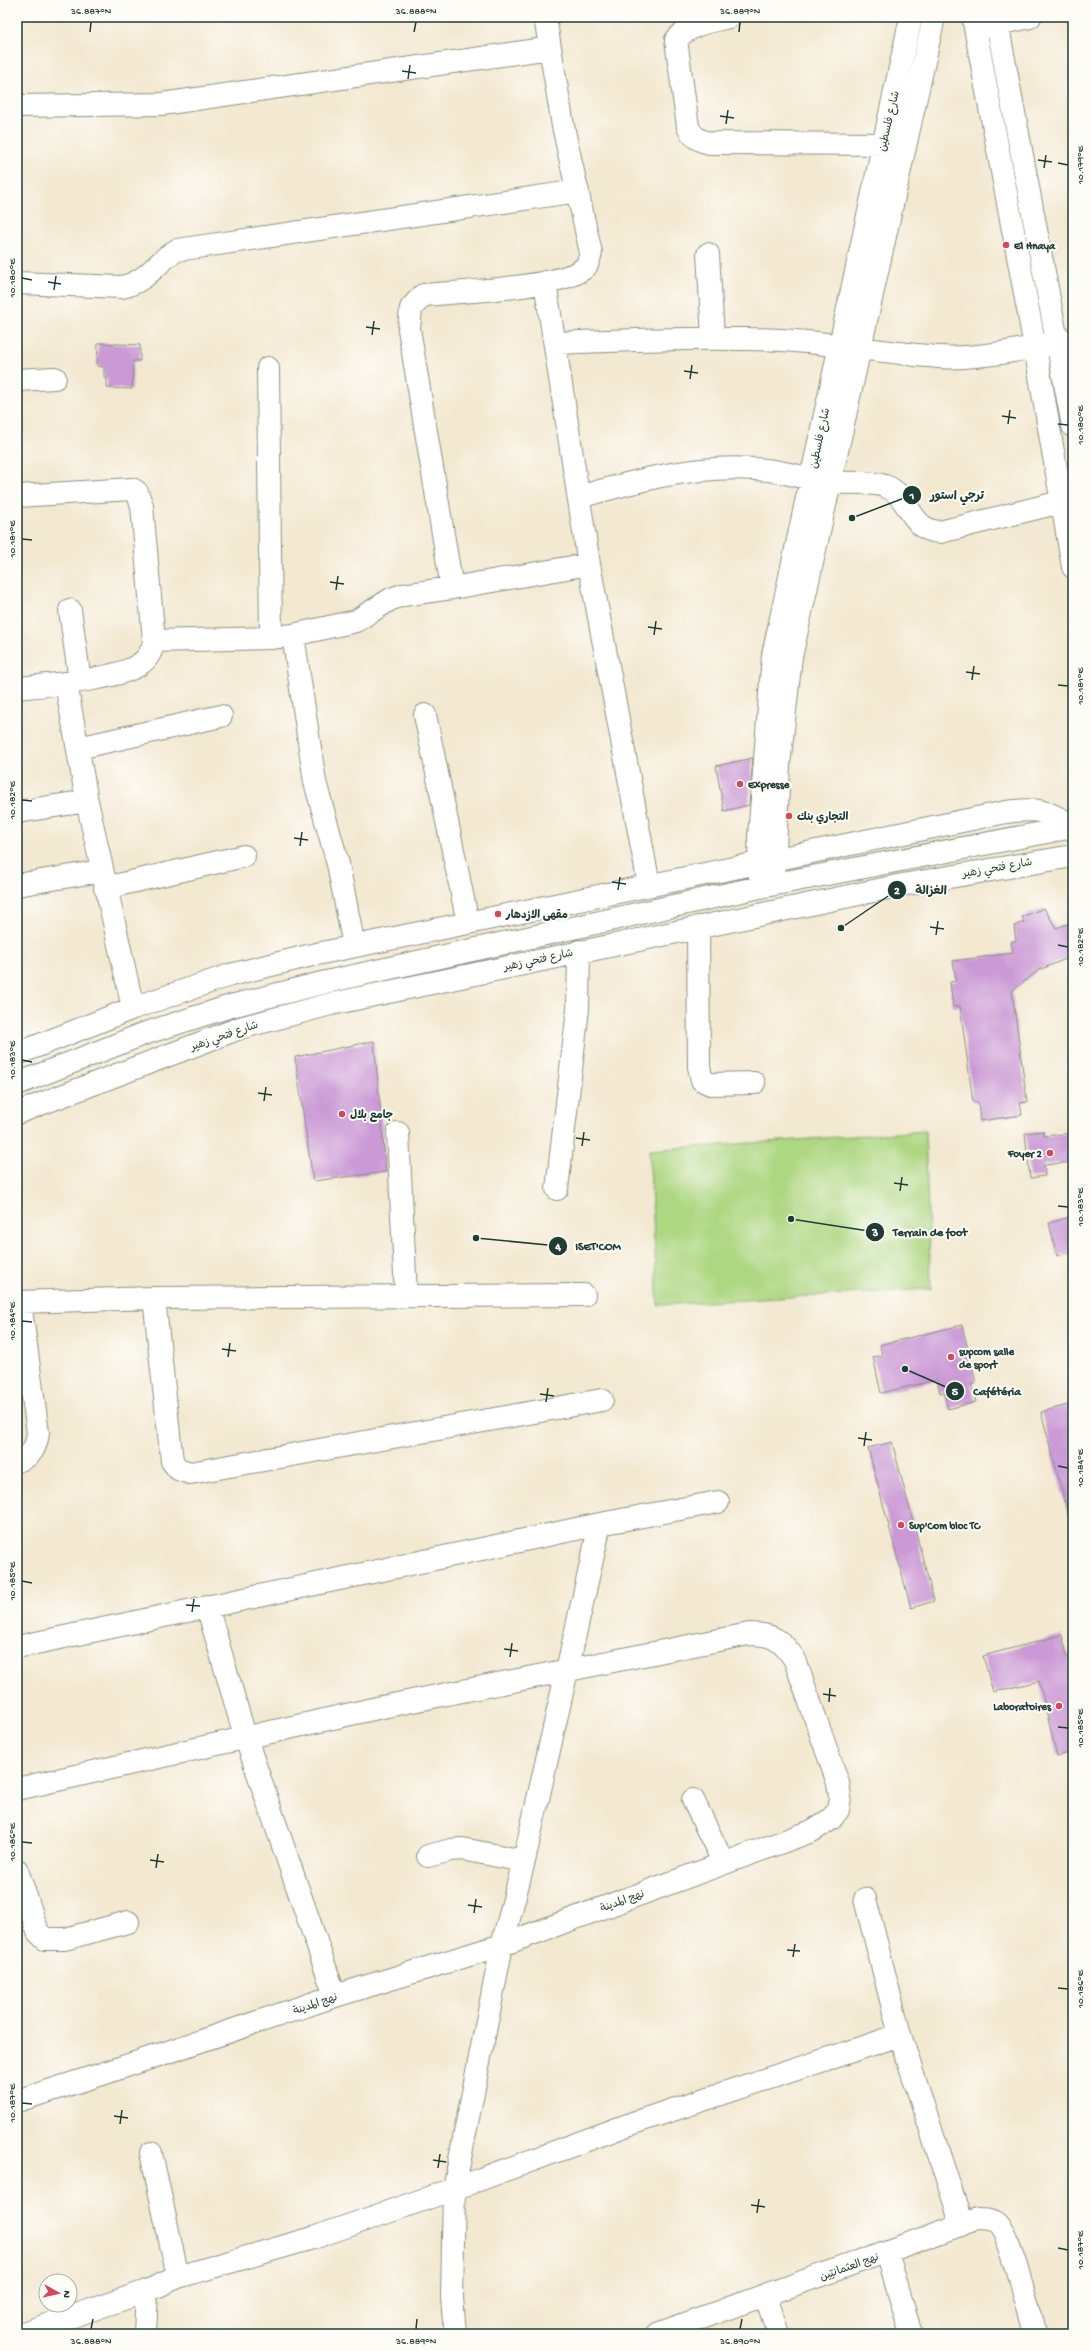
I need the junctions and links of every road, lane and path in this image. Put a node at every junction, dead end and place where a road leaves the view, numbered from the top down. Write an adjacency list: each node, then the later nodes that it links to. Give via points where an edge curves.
1 (545, 17): 8 (street)
2 (729, 17): 10 (street, via 697,25 676,40 688,127 698,140 709,143)
3 (911, 17): 10 (street, شارع فلسطين)
4 (934, 17): 11 (street, شارع فلسطين)
5 (1030, 17): 6 (street)
6 (997, 21): 7 (street); 17 (street)
7 (974, 23): 20 (street)
8 (550, 48): 9 (street, via 162,104); 12 (street, via 563,126)
9 (17, 106)
10 (882, 144): 11 (street); 19 (street, شارع فلسطين)
11 (905, 144): 19 (street, شارع فلسطين)
12 (578, 191): 14 (street, via 591,253 588,263 578,273); 15 (street, via 177,250 166,256 146,278 122,287)
13 (708, 254): 16 (street)
14 (545, 282): 18 (street); 31 (street, via 423,295 411,308 409,329)
15 (17, 283)
16 (713, 337): 18 (street); 19 (street)
17 (1065, 342): 20 (street); 24 (street)
18 (555, 343): 27 (street)
19 (850, 346): 20 (street, via 939,357 959,357); 25 (street, شارع فلسطين)
20 (1035, 347): 28 (street)
21 (268, 368): 34 (street)
22 (55, 378): 23 (street)
23 (17, 380)
24 (1073, 426)
25 (820, 480): 27 (street, via 757,469 732,468 635,481); 28 (street, via 879,484 892,489 900,495 920,526 934,532); 46 (street, شارع فلسطين, via 773,655 759,837)
26 (17, 496): 35 (street, via 132,490 137,492 142,506)
27 (579, 496): 29 (street)
28 (1061, 502): 30 (street)
29 (589, 564): 31 (street); 49 (street)
30 (1073, 567)
31 (452, 588): 33 (street, via 403,595 391,599 356,621)
32 (70, 610): 36 (street)
33 (293, 635): 34 (street); 53 (street, via 315,782 338,864)
34 (271, 638): 35 (street)
35 (154, 641): 36 (street, via 152,650 140,664 128,671)
36 (73, 682): 37 (street); 40 (street)
37 (17, 688)
38 (425, 715): 51 (street)
39 (221, 716): 40 (street)
40 (78, 748): 41 (street)
41 (86, 801): 42 (street); 47 (street)
42 (17, 812)
43 (1073, 826): 46 (street, via 1052,813 1030,809); 50 (street, شارع فتحي زهير)
44 (244, 856): 47 (street)
45 (1073, 856): 52 (street, شارع فتحي زهير, via 944,877)
46 (766, 862): 49 (street); 50 (street, شارع فلسطين)
47 (103, 880): 48 (street); 55 (street)
48 (17, 885)
49 (649, 885): 51 (street)
50 (767, 886): 58 (street, شارع فتحي زهير, via 334,980 231,1006 146,1033)
51 (468, 923): 53 (street)
52 (698, 927): 54 (street, شارع فتحي زهير); 57 (street, via 699,1068 702,1080 710,1084)
53 (354, 946): 55 (street, via 230,975)
54 (579, 951): 59 (street, شارع فتحي زهير, via 331,1004 240,1028); 61 (street, via 578,1009)
55 (133, 1008): 56 (street)
56 (17, 1054)
57 (754, 1083)
58 (17, 1084)
59 (17, 1113)
60 (398, 1133): 63 (street)
61 (557, 1189)
62 (584, 1295): 63 (street)
63 (406, 1296): 64 (street)
64 (154, 1298): 65 (street); 66 (street, via 172,1462 178,1469 190,1473)
65 (19, 1302): 67 (street, via 38,1432 37,1444 32,1453)
66 (602, 1400)
67 (17, 1461)
68 (718, 1502): 69 (street)
69 (600, 1524): 70 (street); 72 (street)
70 (207, 1606): 71 (street); 73 (street)
71 (17, 1647)
72 (566, 1670): 73 (street, نهج المدينة); 77 (street); 78 (street, نهج المدينة, via 749,1634 766,1634 786,1646 795,1660 838,1783 838,1810 832,1819 812,1831)
73 (245, 1736): 74 (street, نهج المدينة); 83 (street)
74 (17, 1789)
75 (693, 1800): 78 (street)
76 (428, 1856): 77 (street, via 462,1849)
77 (524, 1861): 82 (street)
78 (723, 1862): 82 (street, نهج المدينة)
79 (17, 1870): 81 (street, via 38,1932 45,1939 65,1939)
80 (865, 1899): 84 (street)
81 (128, 1922)
82 (502, 1945): 83 (street, نهج المدينة); 87 (street)
83 (334, 1996): 85 (street, نهج المدينة)
84 (900, 2035): 87 (street, via 633,2123); 88 (street)
85 (17, 2101)
86 (151, 2153): 90 (street)
87 (454, 2189): 90 (street, via 313,2238); 95 (street, via 452,2297)
88 (962, 2225): 89 (street, نهج العثمانيّين); 99 (street, نهج العثمانيّين, via 983,2219 999,2225 1008,2241)
89 (887, 2252): 92 (street, نهج العثمانيّين); 98 (street)
90 (178, 2277): 91 (street)
91 (147, 2291): 93 (street); 94 (street)
92 (766, 2296): 96 (street, نهج العثمانيّين); 97 (street)
93 (20, 2334)
94 (145, 2334)
95 (455, 2334)
96 (657, 2334)
97 (778, 2334)
98 (911, 2334)
99 (1036, 2334)

